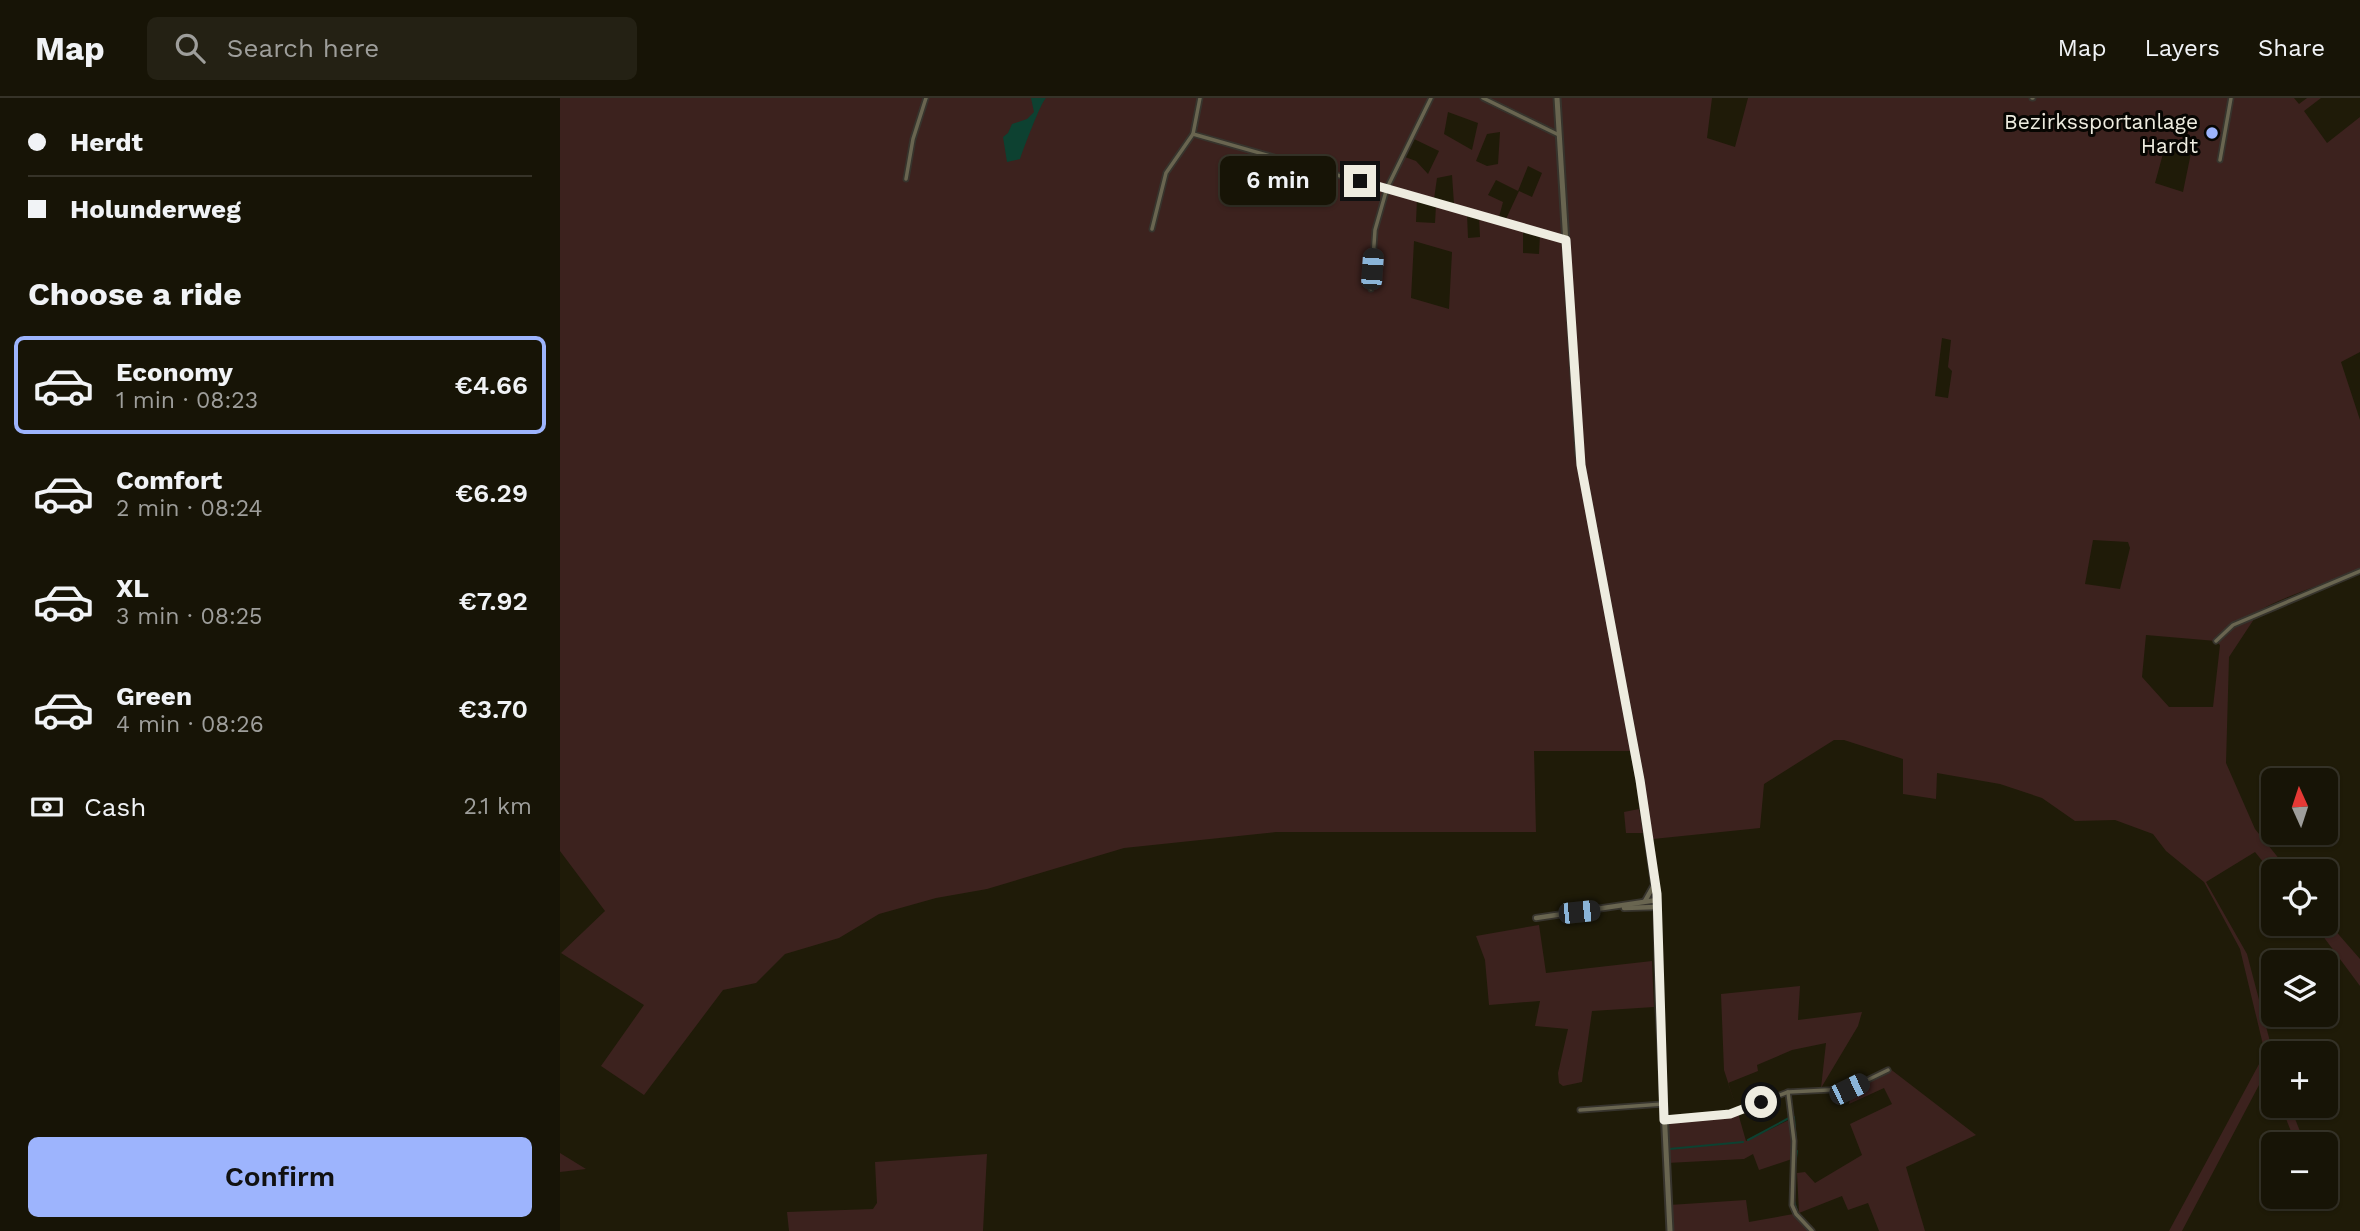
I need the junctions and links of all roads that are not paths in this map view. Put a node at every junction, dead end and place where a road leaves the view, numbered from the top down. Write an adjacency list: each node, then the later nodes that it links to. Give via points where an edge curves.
1 (926, 98): 10 (street)
2 (1200, 98): 7 (street)
3 (1431, 98): 11 (street)
4 (1483, 98): 8 (street)
5 (1557, 98): 8 (main road)
6 (2231, 98): 9 (street)
7 (1193, 134): 11 (street); 12 (street, via 1166,173)
8 (1559, 135): 13 (main road)
9 (2220, 160)
10 (906, 179)
11 (1387, 188): 13 (street); 14 (street, via 1375,230)
12 (1152, 229)
13 (1566, 240): 17 (main road, via 1581,465)
14 (1371, 289)
15 (2360, 571): 16 (street, via 2232,625)
16 (2216, 641)
17 (1655, 881): 18 (street); 19 (main road)
18 (1645, 901): 19 (street); 20 (street)
19 (1657, 904): 20 (street); 24 (main road)
20 (1616, 907): 21 (street)
21 (1536, 918)
22 (1888, 1070): 23 (street, via 1849,1089)
23 (1788, 1092): 26 (street, via 1730,1114); 28 (street, via 1794,1141 1792,1205)
24 (1663, 1104): 25 (street); 26 (main road)
25 (1580, 1110)
26 (1664, 1120): 27 (main road)
27 (1670, 1231)
28 (1812, 1231)

